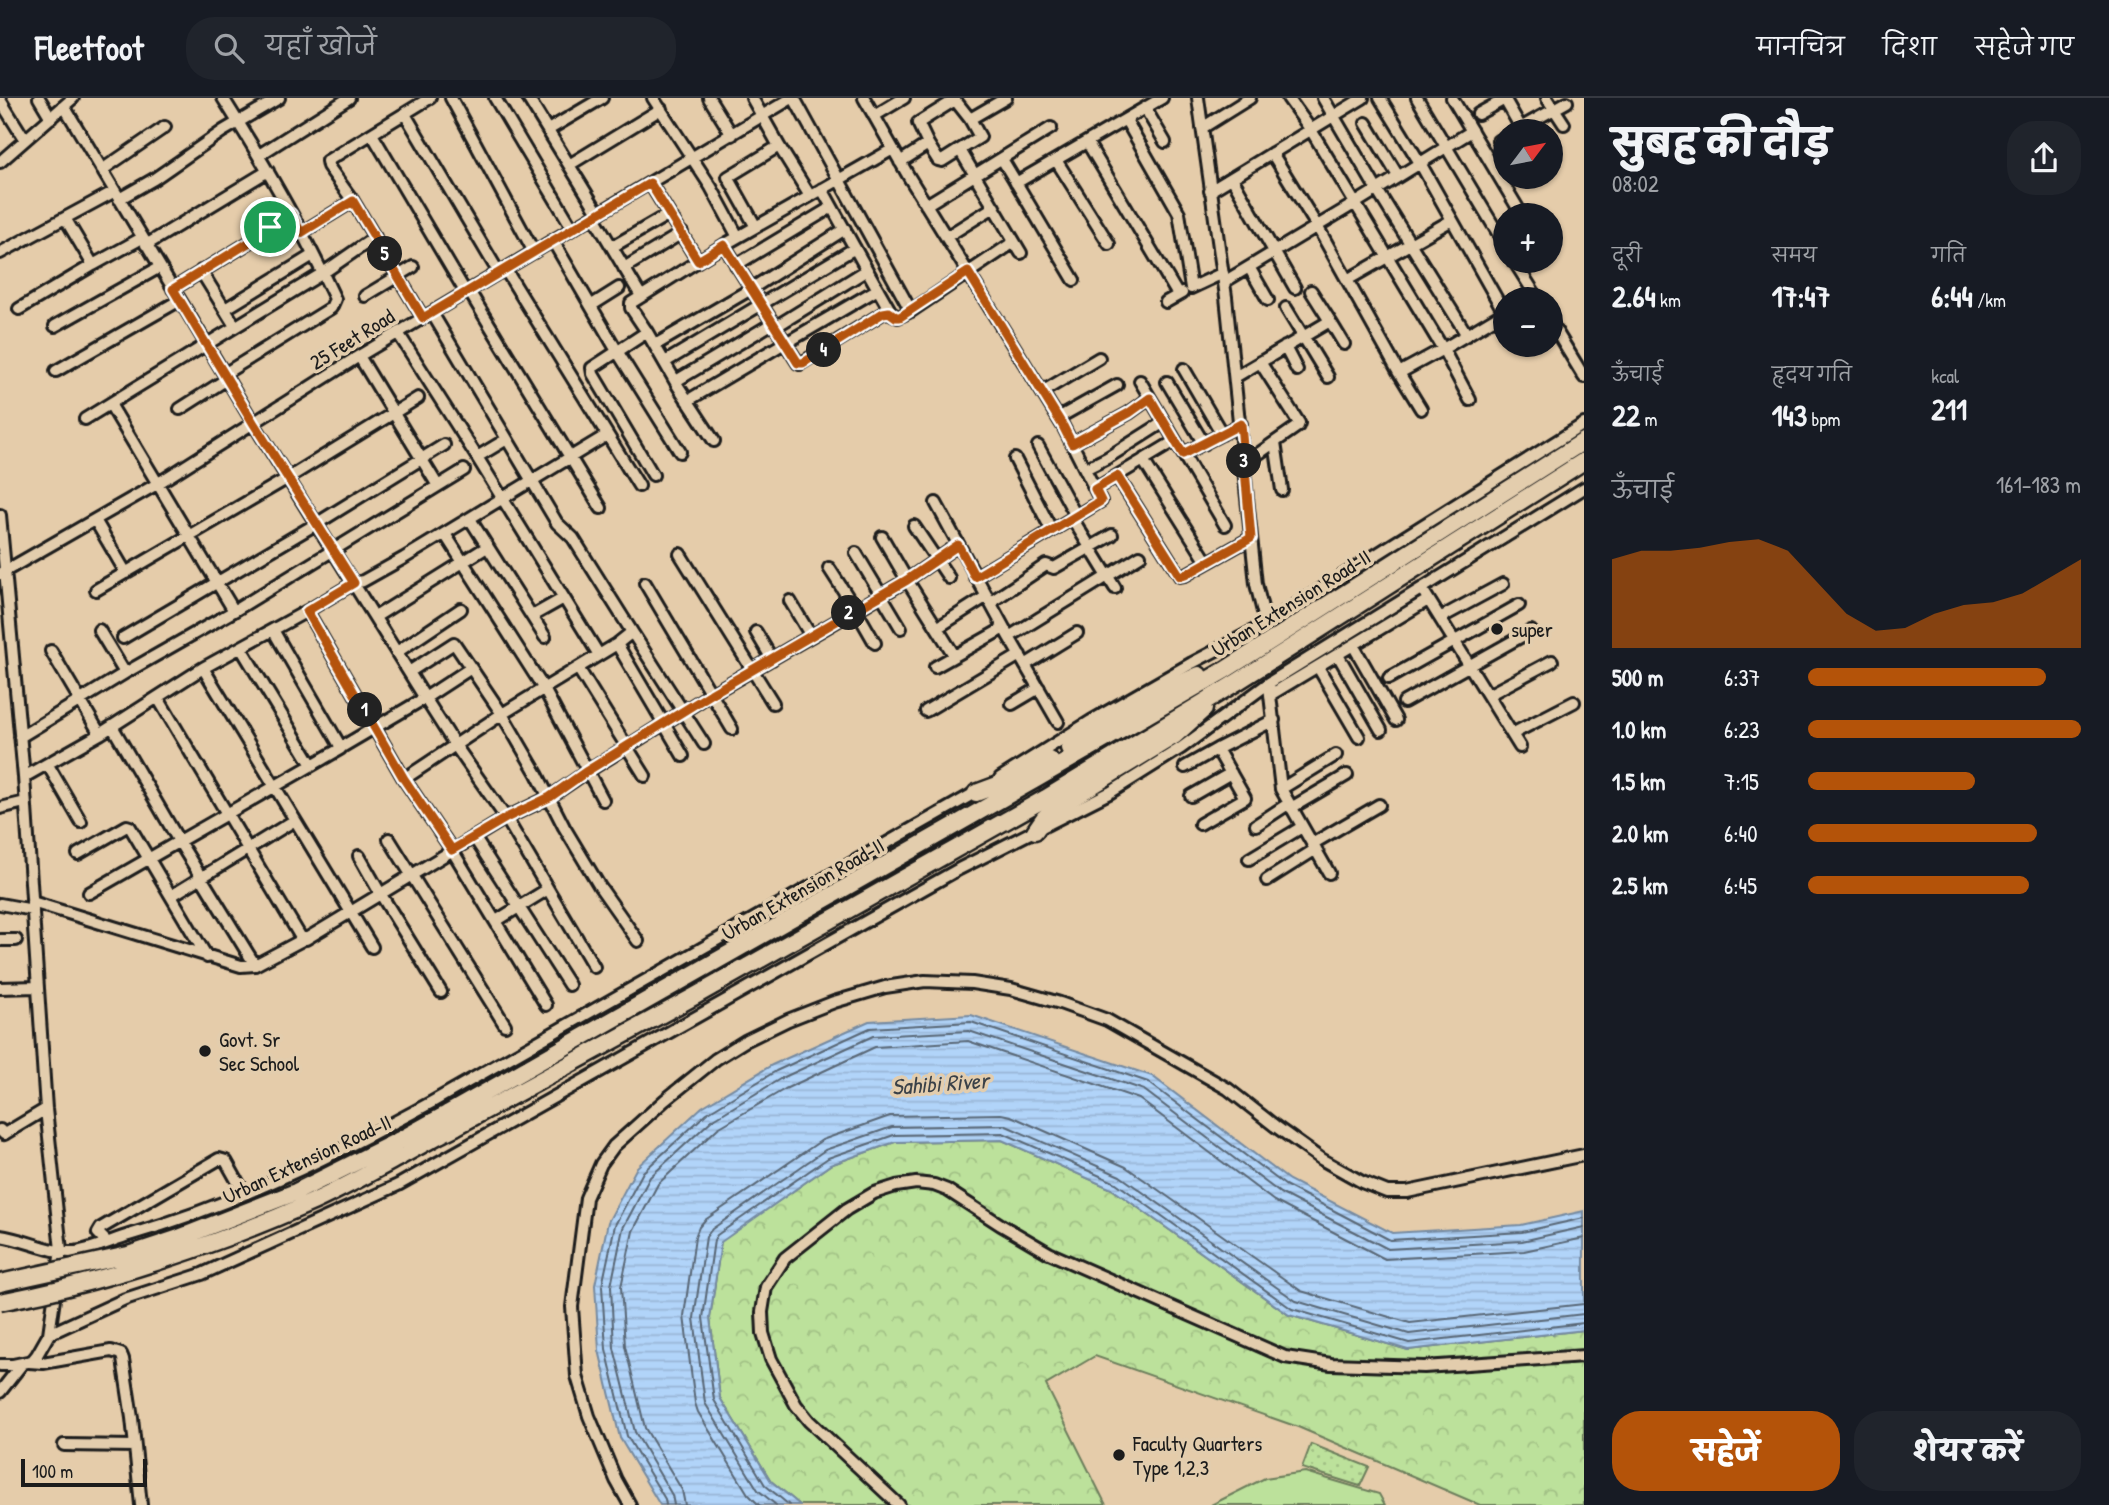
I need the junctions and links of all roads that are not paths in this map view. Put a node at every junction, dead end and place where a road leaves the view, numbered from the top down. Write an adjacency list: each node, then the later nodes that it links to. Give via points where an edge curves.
1 (38, 98): 39 (street)
2 (223, 98): 44 (street)
3 (279, 98): 44 (street)
4 (349, 98): 64 (street)
5 (430, 98): 34 (street)
6 (451, 98): 116 (street)
7 (495, 98): 99 (street)
8 (528, 98): 50 (street)
9 (602, 98): 50 (street)
10 (653, 98): 33 (street)
11 (709, 98): 54 (street)
12 (752, 98): 36 (street)
13 (793, 98): 36 (street, 25 Feet Road); 77 (street)
14 (864, 98): 37 (street)
15 (904, 98): 37 (street)
16 (1006, 98): 40 (street)
17 (1198, 98): 49 (street)
18 (1250, 98): 49 (street)
19 (1288, 98): 51 (street)
20 (1324, 98): 38 (street)
21 (1363, 98): 38 (street)
22 (1380, 98): 70 (street)
23 (1417, 98): 60 (street)
24 (1452, 98): 52 (street)
25 (1546, 98): 32 (street)
26 (1504, 99): 35 (street); 41 (street)
27 (0, 100): 55 (street)
28 (68, 102): 39 (street); 72 (street)
29 (1152, 102): 43 (street); 57 (street)
30 (1567, 102): 32 (street)
31 (938, 103): 40 (street, via 956,100); 58 (street, via 918,123)
32 (1553, 109): 42 (street); 46 (street)
33 (661, 110): 65 (street); 71 (street)
34 (405, 114): 53 (street); 129 (street)
35 (1478, 114)
36 (763, 116): 54 (street, 25 Feet Road); 59 (street)
37 (874, 116): 61 (street)
38 (1334, 116): 51 (street); 81 (street)
39 (51, 118): 55 (street)
40 (970, 119): 62 (street, via 980,137)
41 (1513, 119)
42 (1536, 119)
43 (1126, 120): 56 (street); 137 (street, via 1179,213)
44 (239, 123): 64 (street); 83 (street, via 154,179)
45 (1366, 123): 75 (street)
46 (1564, 124)
47 (165, 127): 72 (street)
48 (1051, 128): 66 (street)
49 (1202, 128): 82 (street)
50 (548, 130): 71 (street)
51 (1311, 130): 63 (street); 87 (street)
52 (1472, 131): 60 (street); 86 (street)
53 (372, 134): 85 (street, via 327,161); 144 (street)
54 (732, 135): 65 (street, 25 Feet Road)
55 (25, 140): 68 (street)
56 (1087, 142): 67 (street); 145 (street)
57 (1165, 142)
58 (928, 144): 62 (street, via 940,161); 69 (street)
59 (779, 146): 84 (street); 98 (street, via 728,177)
60 (1446, 147): 70 (street); 96 (street)
61 (893, 149): 69 (street); 77 (street)
62 (960, 150): 74 (street)
63 (1272, 153): 76 (street); 97 (street)
64 (258, 155): 73 (street)
65 (693, 158): 78 (street, 25 Feet Road); 104 (street)
66 (1002, 159): 74 (street); 79 (street)
67 (1056, 160): 79 (street); 110 (street)
68 (0, 162)
69 (900, 162): 88 (street)
70 (1420, 163): 75 (street); 95 (street)
71 (569, 165): 93 (street)
72 (102, 170): 83 (street)
73 (268, 171): 91 (street); 107 (street)
74 (975, 175): 88 (street); 90 (street)
75 (1398, 176): 81 (street)
76 (1232, 178): 82 (street); 114 (street)
77 (838, 180): 80 (street); 156 (street)
78 (650, 183): 92 (street); 93 (street, 25 Feet Road)
79 (1016, 183): 134 (street)
80 (822, 189): 84 (street); 89 (street)
81 (1377, 190): 87 (street); 109 (street)
82 (1210, 191): 133 (street)
83 (117, 195): 94 (street); 107 (street)
84 (810, 196): 98 (street)
85 (353, 201): 101 (street); 103 (street)
86 (1515, 203)
87 (1354, 204): 97 (street); 119 (street)
88 (926, 205): 105 (street)
89 (832, 207): 100 (street); 122 (street)
90 (994, 207): 105 (street); 108 (street)
91 (291, 214): 101 (street); 128 (street)
92 (669, 214): 102 (street); 112 (street)
93 (596, 215): 99 (street, 25 Feet Road); 112 (street)
94 (65, 218): 115 (street); 121 (street)
95 (1452, 220): 109 (street); 143 (street)
96 (1493, 225)
97 (1317, 226): 114 (street); 135 (street)
98 (756, 227): 104 (street)
99 (572, 229): 106 (street, 25 Feet Road)
100 (845, 229): 113 (street); 140 (street)
101 (301, 233): 118 (street)
102 (682, 233): 120 (street); 126 (street)
103 (375, 237): 131 (street); 132 (street)
104 (738, 237): 111 (street)
105 (946, 237): 130 (street)
106 (553, 241): 116 (street, 25 Feet Road); 152 (street)
107 (144, 242): 121 (street); 123 (street)
108 (1014, 242): 117 (street); 130 (street)
109 (1410, 243): 119 (street); 166 (street)
110 (1108, 244)
111 (724, 245): 120 (street); 122 (street)
112 (612, 247): 126 (street)
113 (855, 248): 127 (street); 151 (street)
114 (1274, 251): 125 (street); 138 (street)
115 (0, 253)
116 (534, 253): 129 (street, 25 Feet Road)
117 (1021, 253)
118 (313, 254): 131 (street); 155 (street)
119 (1386, 256): 135 (street); 174 (street)
120 (698, 261): 147 (street)
121 (93, 264): 154 (street)
122 (736, 265): 140 (street)
123 (160, 267): 139 (street); 162 (street)
124 (413, 267): 132 (street)
125 (1249, 267): 133 (street); 149 (street)
126 (624, 268): 147 (street)
127 (867, 270): 141 (street); 161 (street)
128 (201, 271): 139 (street); 155 (street)
129 (502, 271): 144 (street, 25 Feet Road); 208 (street)
130 (968, 272): 156 (street); 192 (street)
131 (323, 273): 163 (street); 184 (street, via 335,299 331,308)
132 (398, 276): 146 (street); 158 (street)
133 (1223, 277): 137 (street); 185 (street)
134 (1074, 280)
135 (1347, 280): 183 (street)
136 (619, 288): 152 (street)
137 (1191, 288): 145 (street)
138 (1295, 288)
139 (173, 289): 148 (street)
140 (751, 289): 151 (street); 172 (street)
141 (878, 289): 157 (street); 169 (street)
142 (1311, 290): 160 (street)
143 (1493, 291)
144 (468, 292): 158 (street, 25 Feet Road); 221 (street)
145 (1178, 295): 150 (street)
146 (365, 296)
147 (641, 296): 164 (street, via 630,304)
148 (180, 300): 170 (street); 182 (street)
149 (1268, 300)
150 (1166, 302)
151 (761, 304): 161 (street); 178 (street)
152 (592, 305): 175 (street)
153 (1286, 308): 167 (street)
154 (19, 309)
155 (225, 309): 163 (street)
156 (911, 311): 157 (street, via 898,317)
157 (892, 314): 169 (street, via 883,313 803,363 798,363)
158 (427, 316): 165 (street, 25 Feet Road); 209 (street)
159 (1493, 319): 166 (street)
160 (1329, 321): 167 (street); 171 (street)
161 (774, 325): 169 (street); 189 (street)
162 (55, 326)
163 (235, 326): 170 (street)
164 (648, 332): 172 (street); 175 (street)
165 (398, 333): 176 (street, 25 Feet Road); 220 (street)
166 (1467, 335): 174 (street)
167 (1303, 337): 173 (street); 186 (street)
168 (1563, 342): 187 (street)
169 (786, 343): 196 (street)
170 (206, 344): 184 (street); 197 (street)
171 (1344, 344)
172 (655, 345): 178 (street)
173 (1285, 347): 179 (street); 181 (street)
174 (1443, 349): 183 (street); 195 (street)
175 (617, 351): 218 (street); 229 (street, via 592,371)
176 (359, 356): 200 (street); 204 (street, 25 Feet Road)
177 (1099, 358): 192 (street)
178 (665, 362): 189 (street)
179 (1260, 362): 185 (street); 213 (street, via 1299,423)
180 (1184, 369): 207 (street)
181 (1297, 370)
182 (56, 371)
183 (1399, 373): 199 (street)
184 (226, 377): 198 (street); 204 (street)
185 (1235, 377): 205 (street)
186 (1328, 377)
187 (1584, 377)
188 (1140, 380): 194 (street)
189 (676, 381): 196 (street)
190 (1167, 382): 215 (street)
191 (1117, 384): 201 (street)
192 (1042, 392): 201 (street)
193 (418, 398): 200 (street)
194 (1150, 398): 203 (street); 214 (street)
195 (1470, 400)
196 (687, 401): 210 (street)
197 (110, 404): 202 (street); 233 (street)
198 (180, 409)
199 (1421, 409)
200 (393, 413): 222 (street); 231 (street)
201 (1058, 418): 214 (street)
202 (85, 419)
203 (1164, 422): 211 (street); 227 (street)
204 (254, 424): 231 (street); 233 (street, 25 Feet Road)
205 (1241, 424): 207 (street); 226 (street)
206 (1584, 424): 292 (street)
207 (1222, 434): 215 (street)
208 (607, 435): 221 (street); 235 (street)
209 (508, 439): 220 (street); 232 (street)
210 (714, 441)
211 (1175, 441): 219 (street); 224 (street)
212 (1584, 441): 325 (highway, Urban Extension Road-II)
213 (1275, 442): 226 (street); 238 (street)
214 (1072, 444): 227 (street)
215 (1204, 444): 219 (street)
216 (444, 445): 222 (street)
217 (1038, 446): 243 (street)
218 (680, 452)
219 (1183, 454): 247 (street)
220 (478, 457): 239 (street)
221 (571, 458): 232 (street); 241 (street)
222 (421, 459): 234 (street); 246 (street)
223 (1014, 459): 249 (street)
224 (1143, 460): 230 (street); 264 (street)
225 (1584, 461): 336 (highway, Urban Extension Road-II)
226 (1244, 464): 254 (street)
227 (1085, 469): 237 (street)
228 (464, 470): 234 (street)
229 (653, 475)
230 (1117, 476): 237 (street); 264 (street, via 1180,576)
231 (288, 478): 246 (street); 252 (street)
232 (534, 481): 239 (street); 298 (street, via 557,523 573,538)
233 (157, 485): 245 (street, 25 Feet Road); 252 (street)
234 (438, 486): 258 (street)
235 (639, 486)
236 (1584, 488): 277 (street)
237 (1095, 489): 243 (street, via 1101,501)
238 (1282, 490)
239 (503, 499): 244 (street); 280 (street)
240 (936, 503): 255 (street)
241 (601, 508)
242 (0, 515): 266 (street)
243 (1074, 517): 249 (street); 257 (street)
244 (470, 519): 250 (street); 256 (street)
245 (95, 520): 266 (street, 25 Feet Road); 267 (street)
246 (316, 524): 258 (street); 272 (street)
247 (1226, 525)
248 (914, 526): 262 (street)
249 (1052, 531): 269 (street)
250 (445, 534): 263 (street); 273 (street)
251 (1112, 535): 257 (street)
252 (190, 536): 267 (street); 272 (street)
253 (882, 537): 271 (street)
254 (1251, 538): 264 (street); 292 (street)
255 (958, 545): 262 (street); 269 (street)
256 (487, 547): 263 (street); 289 (street)
257 (1091, 548): 268 (street); 281 (street, via 1054,568 1046,565)
258 (333, 551): 273 (street); 287 (street)
259 (856, 553): 279 (street)
260 (680, 554): 324 (street)
261 (1140, 556): 268 (street)
262 (937, 559): 270 (street); 271 (street)
263 (463, 561): 290 (street); 330 (street)
264 (1207, 562)
265 (829, 568): 286 (street)
266 (3, 572): 355 (street)
267 (126, 573): 278 (street)
268 (1108, 576): 276 (street); 300 (street)
269 (975, 577): 281 (street)
270 (949, 578)
271 (907, 580): 279 (street); 294 (street)
272 (218, 583): 287 (street); 304 (street)
273 (354, 583): 288 (street); 290 (street)
274 (645, 583): 332 (street)
275 (1503, 584): 291 (street)
276 (1115, 588)
277 (1422, 589): 282 (street); 331 (street)
278 (96, 590)
279 (882, 595): 286 (street); 293 (street)
280 (564, 598): 289 (street); 314 (street)
281 (989, 599): 294 (street); 300 (street)
282 (1429, 600): 291 (street); 308 (street)
283 (790, 601): 302 (street)
284 (1520, 605): 305 (street)
285 (461, 609): 311 (street)
286 (856, 610): 302 (street); 306 (street)
287 (234, 611): 326 (street)
288 (307, 611): 296 (street); 350 (street)
289 (532, 616): 303 (street)
290 (375, 617): 311 (street)
291 (1440, 618): 305 (street)
292 (1266, 624): 376 (street, via 1091,721)
293 (901, 628)
294 (937, 628): 312 (street)
295 (99, 630): 326 (street)
296 (273, 630): 309 (street); 360 (street)
297 (1531, 631): 318 (street)
298 (632, 632): 307 (street); 342 (street)
299 (756, 632): 315 (street)
300 (1006, 632): 312 (street); 316 (street)
301 (1077, 633): 316 (street)
302 (811, 636): 315 (street)
303 (545, 637)
304 (123, 638)
305 (1454, 641): 318 (street); 328 (street)
306 (875, 643)
307 (617, 644): 314 (street); 348 (street)
308 (1353, 645): 313 (street); 346 (street)
309 (241, 648): 321 (street); 366 (street)
310 (51, 651): 337 (street)
311 (397, 652): 327 (street)
312 (954, 655): 319 (street)
313 (1338, 655): 320 (street); 352 (street)
314 (599, 656): 323 (street)
315 (772, 659): 324 (street)
316 (1022, 660): 329 (street); 343 (street)
317 (1552, 662): 333 (street)
318 (1470, 666): 333 (street); 338 (street)
319 (935, 667)
320 (1318, 667): 331 (street); 356 (street)
321 (203, 668): 334 (street); 374 (street)
322 (471, 668): 327 (street, via 454,643); 335 (street); 344 (street)
323 (578, 668): 330 (street); 361 (street)
324 (752, 670): 332 (street); 340 (street)
325 (1225, 670): 376 (highway, via 1170,688 1043,764); 431 (highway, Urban Extension Road-II)
326 (125, 673): 337 (street)
327 (409, 673): 335 (street)
328 (1389, 678)
329 (1039, 688): 341 (street); 347 (street)
330 (544, 689): 344 (street); 368 (street)
331 (1270, 689): 345 (street); 391 (street, via 1111,792)
332 (711, 694): 342 (street); 351 (street)
333 (1488, 695): 354 (street)
334 (158, 698): 349 (street); 384 (street)
335 (425, 698): 350 (street); 358 (street)
336 (1210, 698): 391 (highway, via 1204,710 1174,736 1059,806); 431 (highway, Urban Extension Road-II, via 1046,798 695,996)
337 (80, 700): 353 (street); 355 (street)
338 (1404, 702)
339 (1574, 702): 354 (street)
340 (773, 704)
341 (1012, 704)
342 (683, 711): 348 (street); 357 (street)
343 (926, 711)
344 (502, 714): 358 (street); 378 (street)
345 (1273, 720): 362 (street); 375 (street)
346 (1396, 720)
347 (1058, 722)
348 (664, 724): 361 (street); 364 (street)
349 (112, 726): 353 (street); 394 (street)
350 (375, 727): 360 (street); 373 (street)
351 (732, 729)
352 (1381, 730)
353 (100, 734): 365 (street)
354 (1512, 734): 359 (street)
355 (20, 737): 372 (street)
356 (1359, 737)
357 (704, 744)
358 (455, 745): 373 (street); 385 (street)
359 (1520, 747)
360 (340, 748): 366 (street)
361 (626, 748): 368 (street); 371 (street)
362 (1217, 749): 367 (street); 369 (street)
363 (1336, 755): 375 (street)
364 (683, 756)
365 (48, 765): 372 (street); 387 (street)
366 (312, 765): 374 (street)
367 (1185, 767)
368 (587, 771): 378 (street); 379 (street)
369 (1231, 773): 377 (street); 388 (street, via 1244,800)
370 (1347, 775): 382 (street)
371 (645, 776)
372 (24, 777): 380 (street)
373 (404, 779): 397 (street)
374 (275, 786): 384 (street); 386 (street)
375 (1281, 789): 382 (street)
376 (976, 793): 429 (street)
377 (1191, 796)
378 (550, 797): 385 (street); 418 (street, via 600,887)
379 (603, 800)
380 (26, 802): 383 (street); 411 (street)
381 (1379, 804): 395 (street)
382 (1290, 806): 389 (street); 390 (street)
383 (0, 808)
384 (228, 814): 394 (street); 396 (street)
385 (506, 818): 392 (street); 406 (street)
386 (295, 820): 396 (street); 413 (street)
387 (81, 822)
388 (1200, 824)
389 (1256, 825)
390 (1302, 827): 395 (street); 401 (street)
391 (1035, 831): 434 (street, via 959,869)
392 (474, 837): 397 (street); 412 (street)
393 (389, 839): 403 (street)
394 (180, 843): 400 (street); 404 (street)
395 (1314, 846): 402 (street); 405 (street)
396 (248, 849): 404 (street); 415 (street)
397 (452, 850): 403 (street); 414 (street)
398 (78, 854): 400 (street, via 129,826)
399 (359, 856): 408 (street)
400 (148, 859): 407 (street); 409 (street)
401 (1249, 859)
402 (1329, 873)
403 (412, 874): 408 (street); 428 (street)
404 (201, 877): 409 (street); 421 (street)
405 (1267, 880)
406 (548, 889): 412 (street); 422 (street)
407 (89, 893)
408 (380, 893): 413 (street); 426 (street)
409 (171, 896): 420 (street)
410 (0, 904): 411 (street)
411 (32, 906): 420 (street); 424 (street)
412 (519, 908): 414 (street); 423 (street)
413 (349, 911): 415 (street); 419 (street)
414 (496, 921): 427 (street)
415 (304, 939): 421 (street)
416 (0, 940): 417 (street)
417 (16, 940)
418 (638, 942)
419 (372, 947)
420 (207, 957): 421 (street)
421 (255, 965)
422 (594, 967)
423 (569, 985)
424 (37, 987): 425 (street); 430 (street)
425 (0, 988)
426 (441, 992)
427 (546, 1004)
428 (505, 1025)
429 (432, 1102): 434 (street); 438 (street, via 267,1186)
430 (46, 1110): 432 (street); 439 (street)
431 (444, 1124): 433 (highway, Urban Extension Road-II)
432 (1, 1133)
433 (400, 1149): 440 (highway, Urban Extension Road-II, bridge, via 179,1238 128,1255); 441 (highway, Urban Extension Road-II, bridge, via 307,1205 183,1255)
434 (459, 1150): 442 (street, via 398,1185 214,1269 125,1299)
435 (1584, 1155): 450 (street, via 1407,1192 1387,1192 1321,1159 1228,1088 1107,1020 1060,1003 972,982 925,981 834,1002 788,1020 716,1059 614,1146 590,1187 583,1210 572,1307 577,1376 615,1480)
436 (240, 1186): 438 (street, via 226,1161 219,1159 101,1228 98,1233)
437 (0, 1236): 439 (street)
438 (107, 1241): 439 (street, via 75,1252)
439 (61, 1250): 442 (street)
440 (0, 1283)
441 (0, 1301)
442 (49, 1334): 444 (street, via 37,1355)
443 (1584, 1356): 451 (street, via 1424,1367 1331,1364 1285,1357 1049,1253 947,1190 916,1183 897,1186 847,1209 785,1258 766,1287 762,1312 771,1359 796,1405)
444 (25, 1363): 445 (street); 446 (street); 448 (street, via 111,1351 121,1354)
445 (0, 1365)
446 (0, 1392)
447 (64, 1445): 448 (street)
448 (135, 1446): 449 (street)
449 (141, 1505)
450 (630, 1505)
451 (899, 1505)

